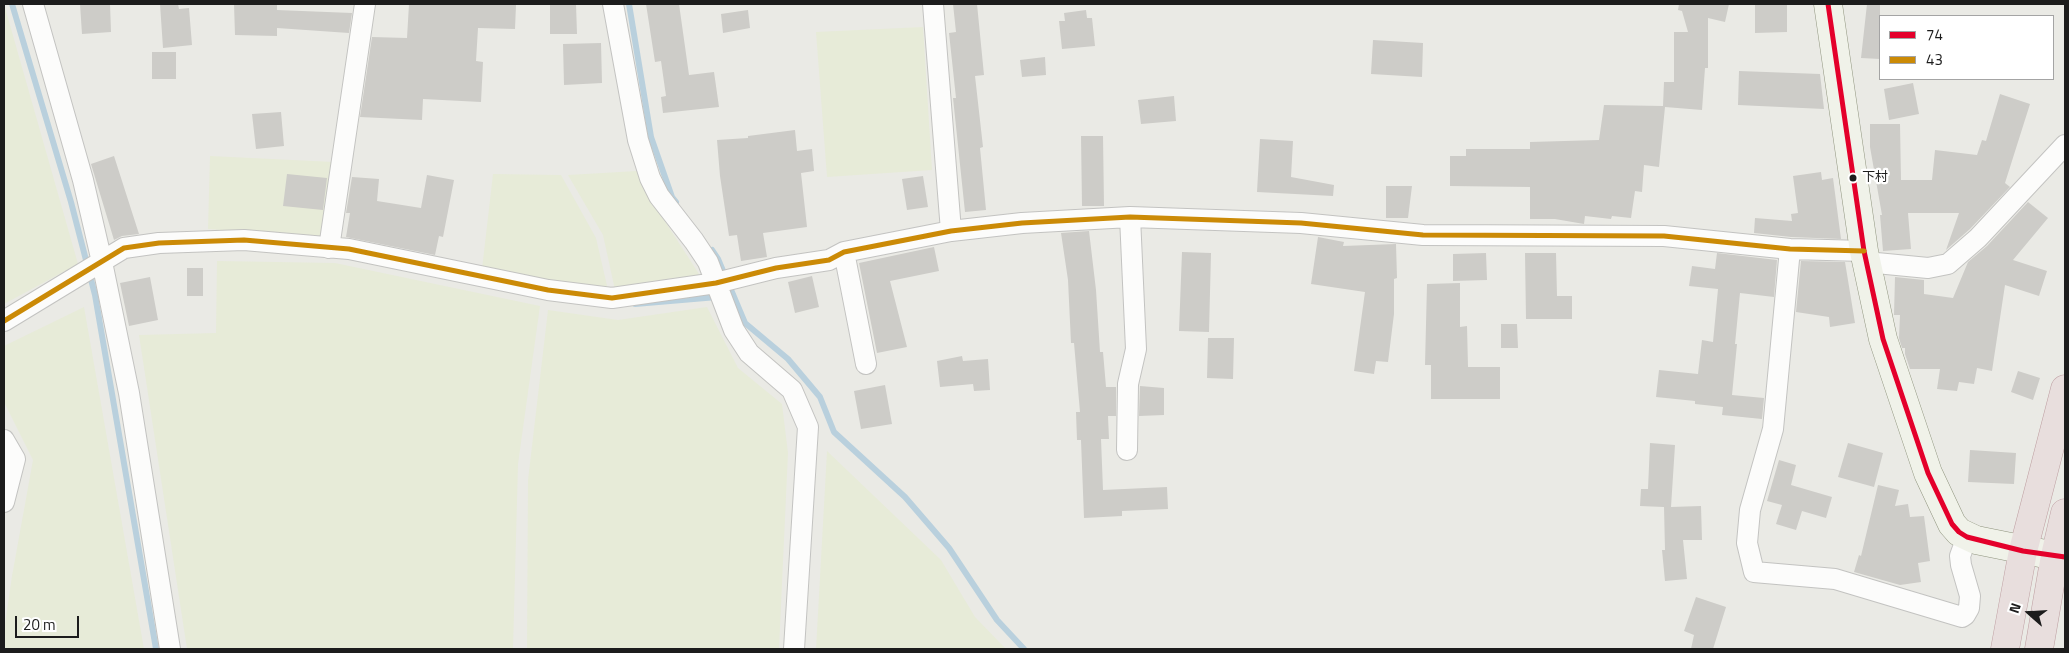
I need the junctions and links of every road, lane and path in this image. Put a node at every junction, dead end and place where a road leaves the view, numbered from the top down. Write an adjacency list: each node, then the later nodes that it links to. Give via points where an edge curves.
1 (32, 4): 13 (street, via 83,180)
2 (365, 4): 9 (street)
3 (613, 4): 14 (street, via 638,140 650,178 708,262)
4 (933, 4): 8 (street)
5 (1828, 4): 12 (street)
6 (2065, 145): 12 (street, via 1978,238 1948,264 1928,268)
7 (1130, 216): 8 (street); 10 (street, via 1302,224 1422,235 1664,236); 19 (street, via 1136,349 1128,384)
8 (951, 231): 11 (street)
9 (329, 248): 13 (street, via 244,240 159,243 124,248); 14 (street, via 349,249 582,296 612,298)
10 (1790, 249): 12 (street); 22 (street, via 1773,429 1750,510 1747,543 1754,572 1834,579 1962,616 1970,608 1960,556)
11 (844, 252): 14 (street, via 829,260 776,268); 16 (street)
12 (1865, 256): 22 (street, via 1883,339 1928,473 1952,524)
13 (102, 262): 15 (street); 25 (street, via 129,393)
14 (716, 283): 26 (street, via 739,338 749,353 792,390 808,427)
15 (4, 322)
16 (866, 364)
17 (2065, 389): 23 (highway)
18 (4, 440): 20 (street, via 14,459)
19 (1127, 450)
20 (4, 502)
21 (2065, 513): 24 (highway)
22 (1966, 537): 23 (street)
23 (2023, 551): 24 (street); 27 (highway)
24 (2060, 557): 28 (highway)
25 (170, 649)
26 (794, 649)
27 (2005, 649)
28 (2039, 649)

